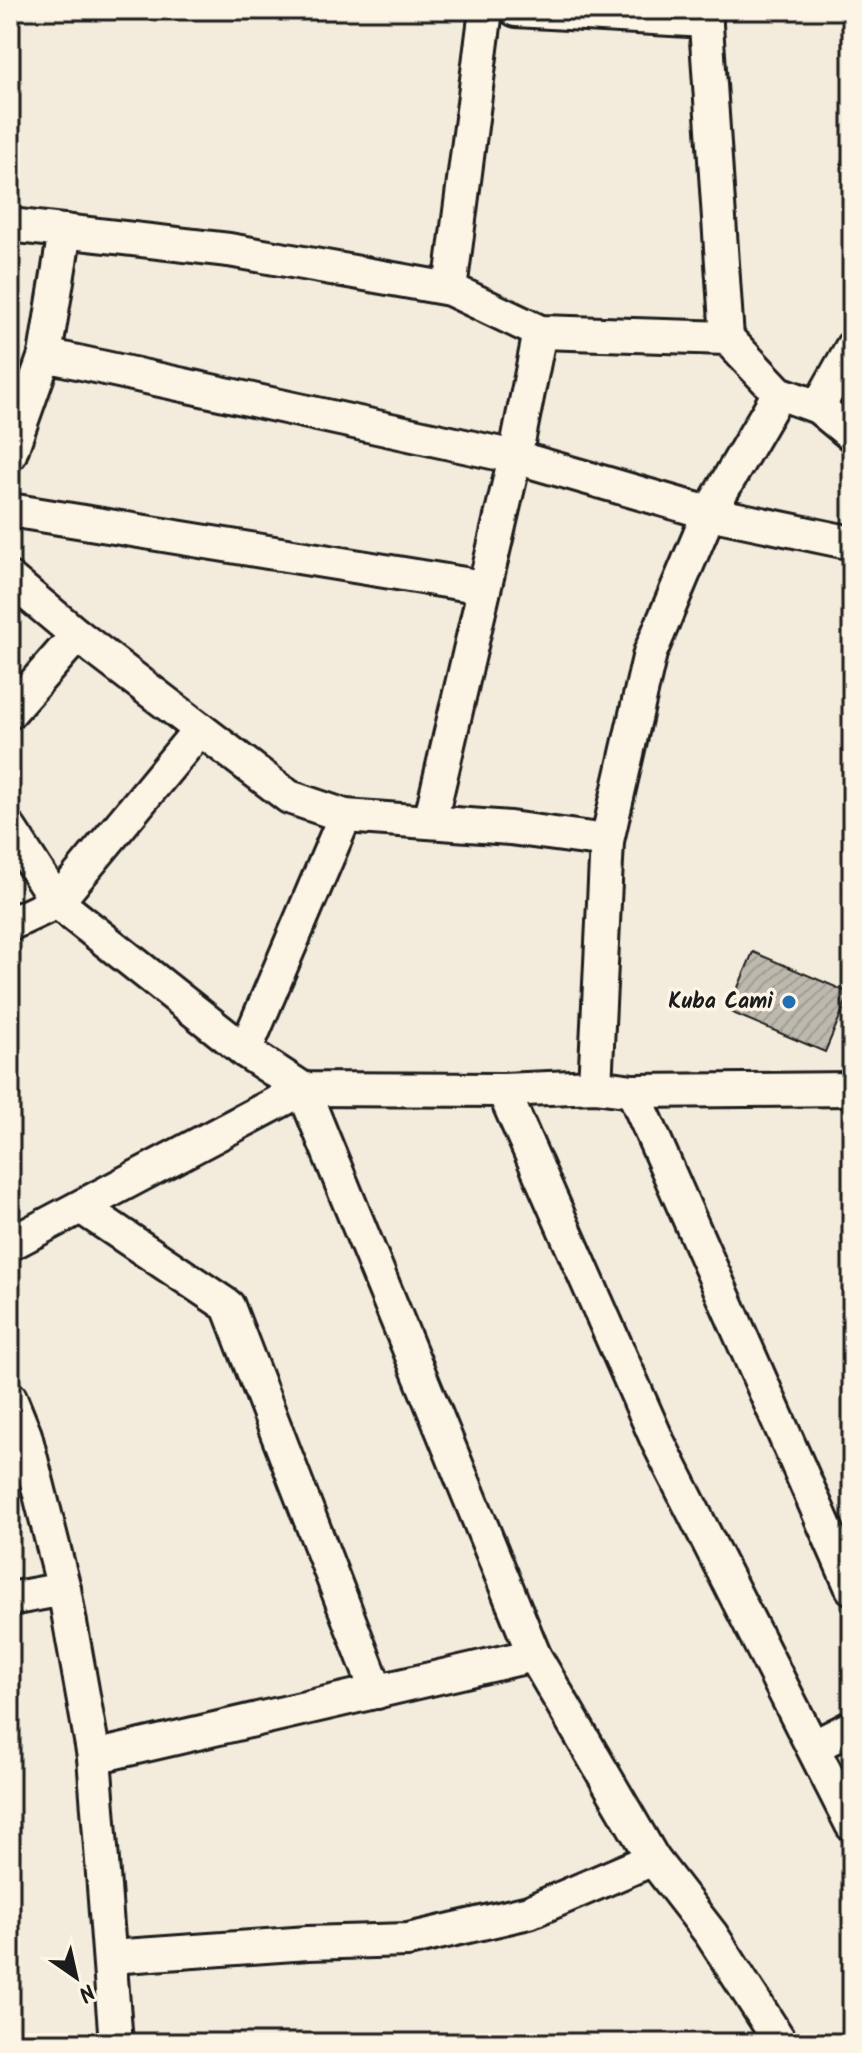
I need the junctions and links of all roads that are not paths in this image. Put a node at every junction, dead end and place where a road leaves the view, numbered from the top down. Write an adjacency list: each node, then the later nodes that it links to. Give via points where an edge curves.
1 (486, 10): 6 (street)
2 (516, 10): 3 (street)
3 (705, 16): 8 (street)
4 (10, 225): 5 (street)
5 (65, 231): 6 (street, via 229,250); 10 (street)
6 (450, 289): 7 (street)
7 (540, 332): 8 (street); 15 (street)
8 (727, 338): 11 (street)
9 (852, 347): 12 (street)
10 (45, 355): 14 (street); 15 (street)
11 (779, 393): 12 (street); 17 (street)
12 (818, 407): 13 (street)
13 (852, 435)
14 (10, 454)
15 (515, 457): 17 (street); 20 (street)
16 (10, 510): 20 (street)
17 (709, 513): 18 (street); 27 (street, via 650,653)
18 (852, 543)
19 (10, 579): 21 (street)
20 (483, 587): 25 (street)
21 (77, 635): 22 (street); 23 (street)
22 (10, 712)
23 (200, 729): 24 (street, via 289,797); 28 (street)
24 (345, 816): 25 (street); 30 (street)
25 (430, 822): 27 (street)
26 (10, 829): 28 (street)
27 (607, 841): 31 (street)
28 (57, 902): 29 (street); 30 (street)
29 (10, 924)
30 (245, 1051): 32 (street)
31 (595, 1086): 34 (street); 35 (street)
32 (303, 1089): 34 (street); 36 (street); 42 (street)
33 (852, 1089): 35 (street)
34 (503, 1090): 45 (street, via 658,1442)
35 (633, 1091): 39 (street)
36 (81, 1207): 37 (street); 43 (street, via 228,1306)
37 (10, 1244)
38 (10, 1398): 40 (street, via 25,1435)
39 (852, 1588)
40 (64, 1589): 41 (street); 46 (street)
41 (10, 1599)
42 (534, 1655): 43 (street); 48 (street)
43 (377, 1692): 46 (street)
44 (852, 1727): 45 (street)
45 (813, 1747): 47 (street)
46 (94, 1757): 49 (street)
47 (852, 1825)
48 (653, 1859): 49 (street, via 529,1912 408,1940); 51 (street, via 711,1934)
49 (110, 1957): 50 (street)
50 (116, 2043)
51 (781, 2043)

